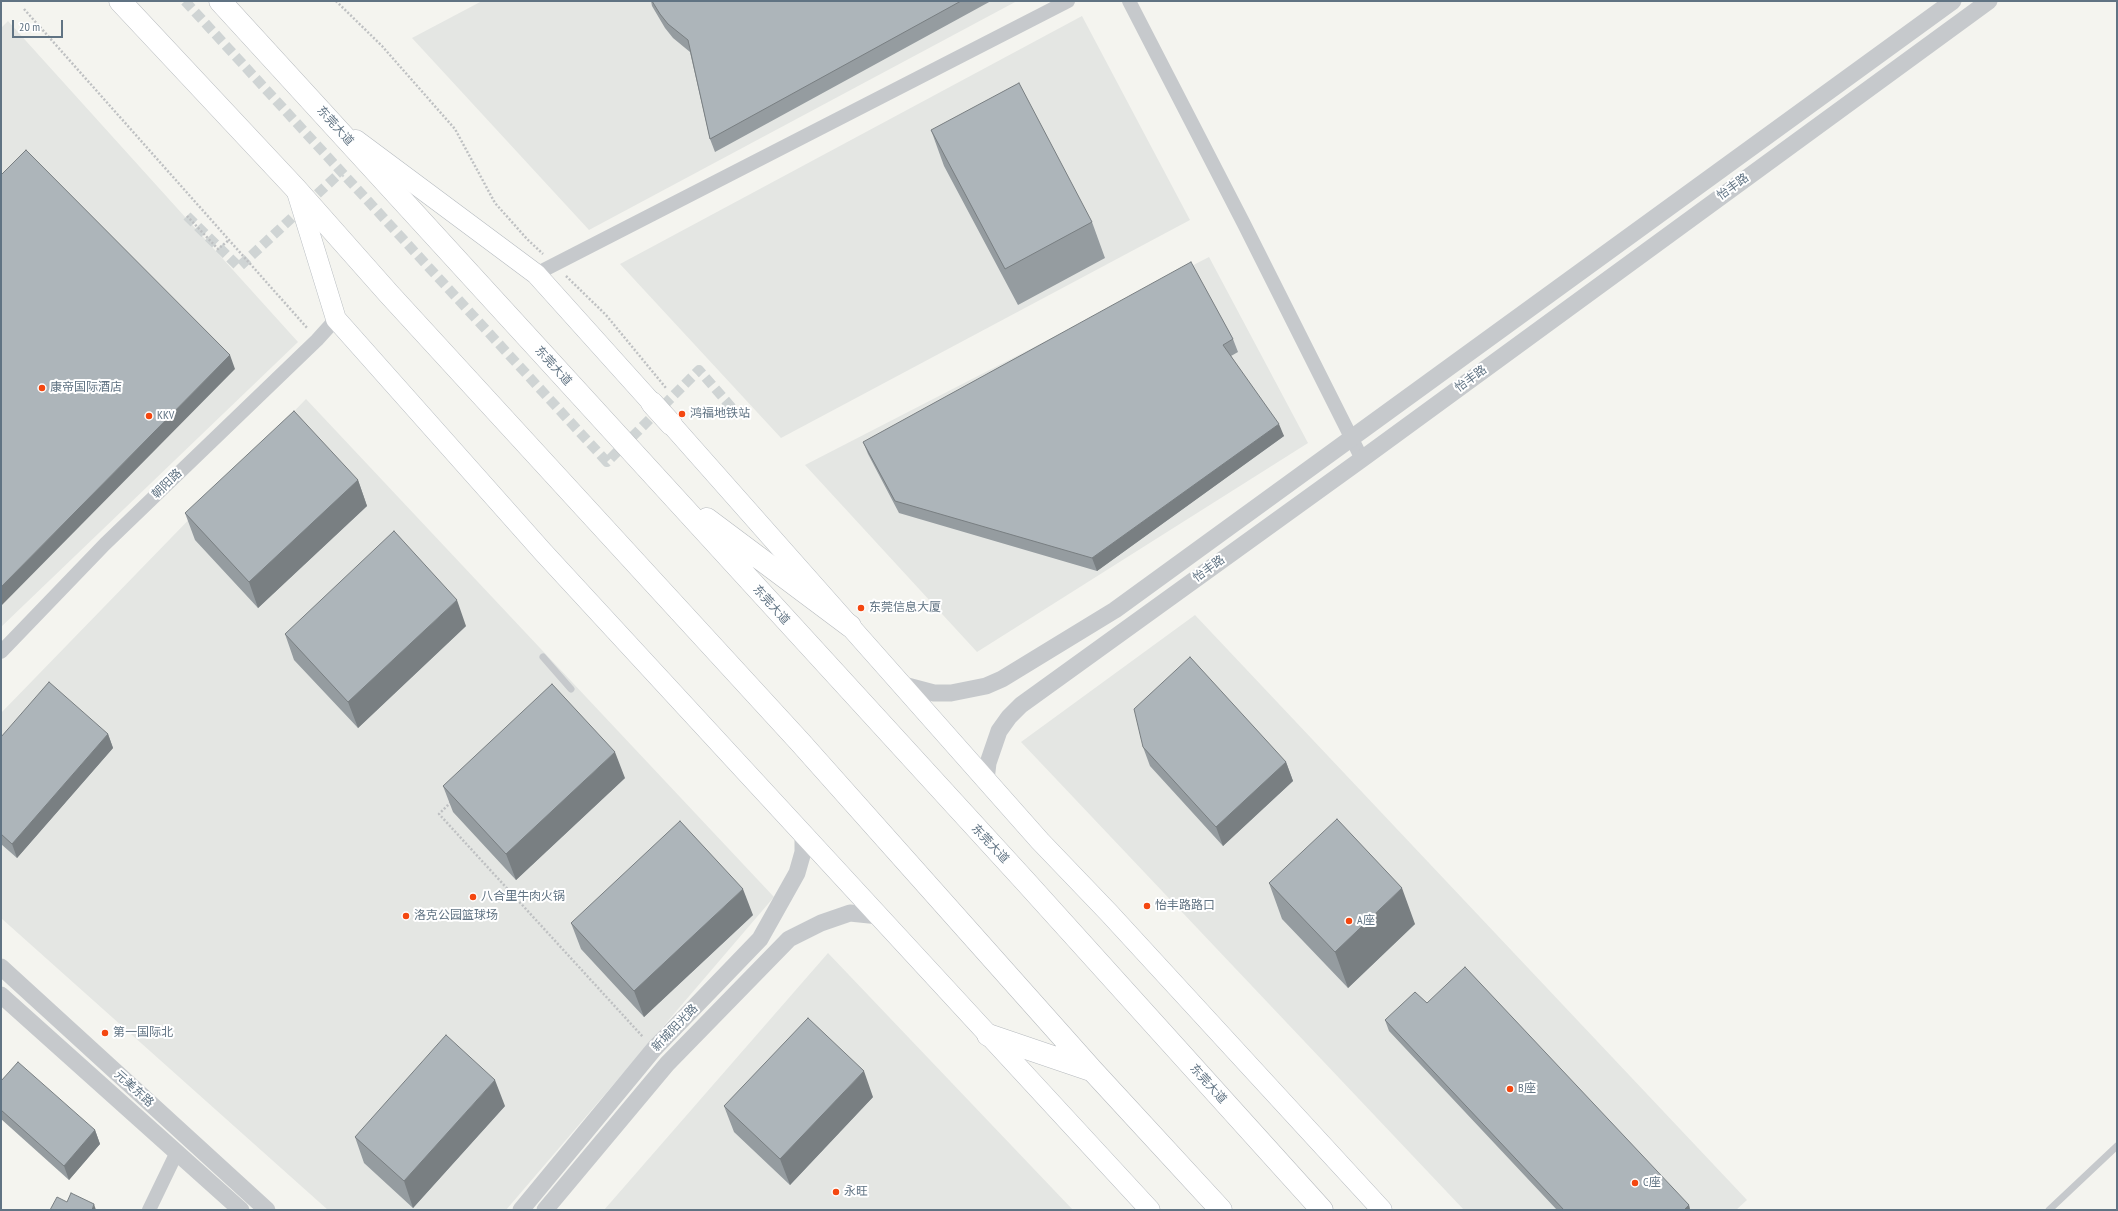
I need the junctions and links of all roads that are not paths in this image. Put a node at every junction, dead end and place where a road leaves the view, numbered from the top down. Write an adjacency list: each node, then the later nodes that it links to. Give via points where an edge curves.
1 (120, 1): 11 (main road)
2 (220, 1): 10 (main road, 东莞大道)
3 (1068, 1): 12 (street)
4 (1129, 1): 16 (street)
5 (1960, 1): 8 (street)
6 (1989, 1): 8 (street, 怡丰路)
7 (1943, 4): 9 (street); 16 (street, 怡丰路)
8 (1967, 16): 9 (street, 怡丰路)
9 (1950, 28): 17 (street, 怡丰路)
10 (335, 125): 12 (main road); 18 (main road, 东莞大道)
11 (296, 189): 13 (main road); 30 (main road, via 800,742)
12 (536, 274): 14 (main road)
13 (336, 319): 20 (street, 朝阳路, via 318,340 105,544); 25 (main road, via 543,552)
14 (659, 396): 15 (main road)
15 (671, 424): 19 (main road)
16 (1351, 438): 17 (street); 22 (street, 怡丰路, via 1115,610 1002,679 974,689 951,693 934,693)
17 (1362, 459): 24 (street, 怡丰路, via 1021,705 1009,717 997,736 988,763)
18 (660, 483): 19 (main road); 40 (main road, 东莞大道)
19 (850, 626): 22 (main road)
20 (1, 652)
21 (543, 657): 23 (lane)
22 (900, 684): 24 (main road)
23 (571, 689)
24 (986, 780): 41 (main road)
25 (803, 833): 26 (main road); 36 (street, 新城阳光路, via 803,852 797,873 760,939 654,1049)
26 (879, 916): 29 (main road); 37 (street, 新城阳光路, via 850,913 821,923 790,940 667,1064)
27 (1, 967): 35 (street, 元美东路)
28 (1, 995): 32 (street, 元美东路)
29 (988, 1035): 30 (main road); 38 (main road)
30 (1092, 1070): 39 (main road)
31 (2117, 1146): 42 (lane)
32 (177, 1152): 33 (street); 34 (street, 元美东路)
33 (149, 1210)
34 (241, 1210)
35 (267, 1210)
36 (521, 1210)
37 (545, 1210)
38 (1150, 1210)
39 (1221, 1210)
40 (1322, 1210)
41 (1382, 1210)
42 (2049, 1210)

